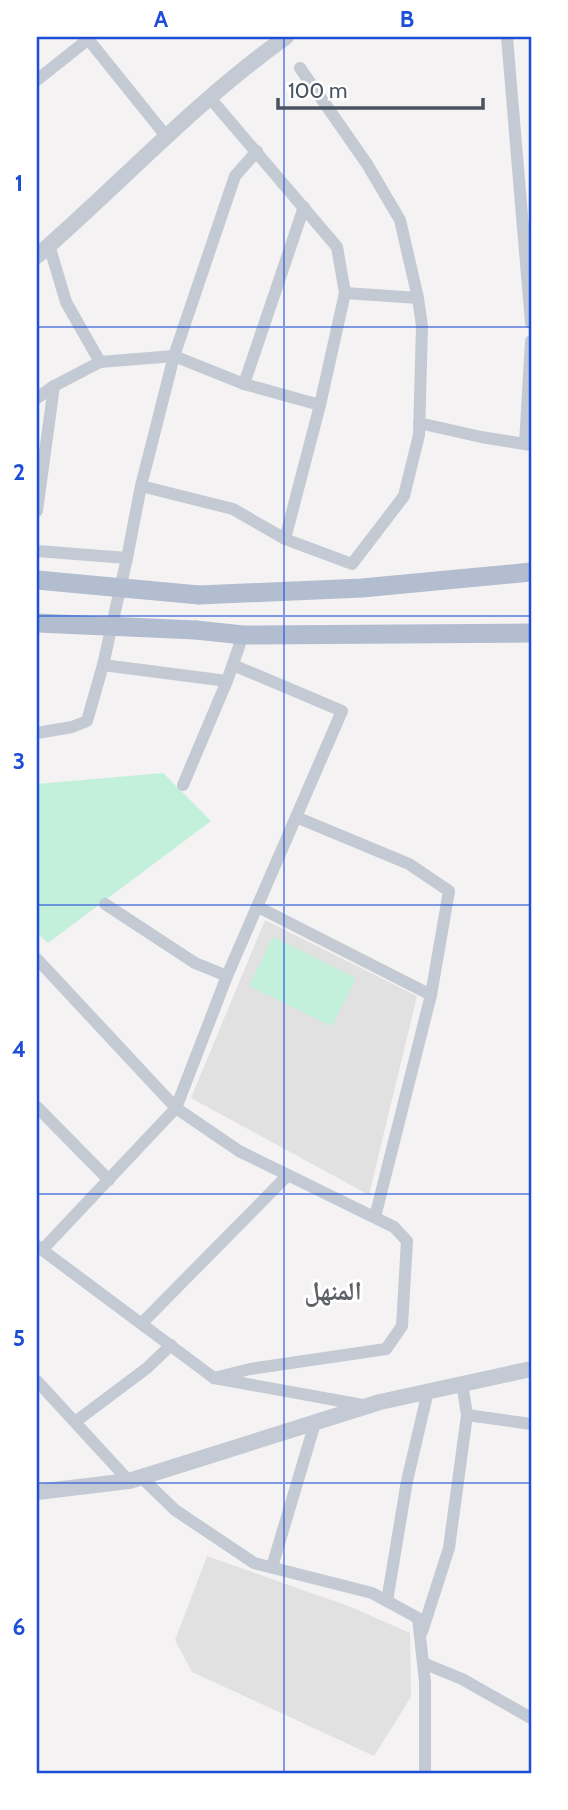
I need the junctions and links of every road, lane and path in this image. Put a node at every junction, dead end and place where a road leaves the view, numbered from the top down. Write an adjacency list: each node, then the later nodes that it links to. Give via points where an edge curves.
1 (286, 37): 6 (street)
2 (507, 37): 11 (street)
3 (90, 38): 5 (street); 7 (street)
4 (300, 68): 13 (street, via 400,220)
5 (38, 76)
6 (211, 98): 7 (street); 8 (street)
7 (166, 136): 10 (street)
8 (257, 150): 9 (street); 16 (street, via 235,176)
9 (304, 207): 12 (street, via 337,247); 19 (street)
10 (43, 251): 17 (street)
11 (529, 263): 14 (street)
12 (345, 293): 13 (street); 22 (street)
13 (418, 298): 23 (street, via 422,326)
14 (531, 323)
15 (531, 341): 18 (street)
16 (174, 356): 17 (street); 19 (street); 25 (street)
17 (100, 362): 20 (street)
18 (530, 373): 24 (street)
19 (244, 384): 22 (street)
20 (54, 386): 21 (street); 26 (street)
21 (37, 398)
22 (320, 405): 27 (street)
23 (419, 423): 24 (street); 27 (street, via 404,496 352,564)
24 (528, 444)
25 (141, 486): 27 (street, via 233,509); 29 (street)
26 (37, 511)
27 (285, 539)
28 (37, 551): 29 (street)
29 (127, 558): 35 (street)
30 (531, 572): 31 (main road, bridge, via 362,588 200,595)
31 (37, 580)
32 (37, 623): 34 (main road, bridge)
33 (531, 633): 34 (main road)
34 (243, 635): 36 (street)
35 (103, 665): 37 (street); 38 (street, via 87,720)
36 (233, 665): 37 (street); 40 (street, via 342,711)
37 (227, 681): 39 (street)
38 (37, 733)
39 (183, 785)
40 (296, 817): 42 (street); 45 (street, via 410,864 449,891)
41 (105, 904): 44 (street, via 195,963)
42 (258, 907): 44 (street); 45 (street)
43 (37, 959): 47 (street)
44 (228, 976): 47 (street)
45 (431, 995): 50 (street)
46 (37, 1107): 49 (street)
47 (176, 1108): 48 (street, via 239,1151); 49 (street)
48 (288, 1175): 50 (street); 52 (street)
49 (109, 1180): 51 (street)
50 (375, 1217): 55 (street, via 407,1241 402,1326 386,1349)
51 (40, 1247): 52 (street)
52 (142, 1323): 53 (street)
53 (171, 1345): 55 (street); 61 (street)
54 (531, 1369): 57 (street)
55 (214, 1378): 59 (street)
56 (37, 1381): 61 (street)
57 (462, 1383): 58 (street); 60 (street)
58 (428, 1391): 59 (street); 67 (street)
59 (369, 1406): 62 (street)
60 (467, 1415): 63 (street); 68 (street, via 449,1548)
61 (75, 1422): 64 (street)
62 (315, 1423): 64 (street); 66 (street)
63 (531, 1424)
64 (135, 1479): 65 (street); 66 (street, via 254,1563)
65 (37, 1492)
66 (272, 1567): 67 (street)
67 (387, 1601): 68 (street, via 418,1618)
68 (420, 1638): 69 (street)
69 (423, 1663): 70 (street); 71 (street)
70 (531, 1718)
71 (425, 1773)

